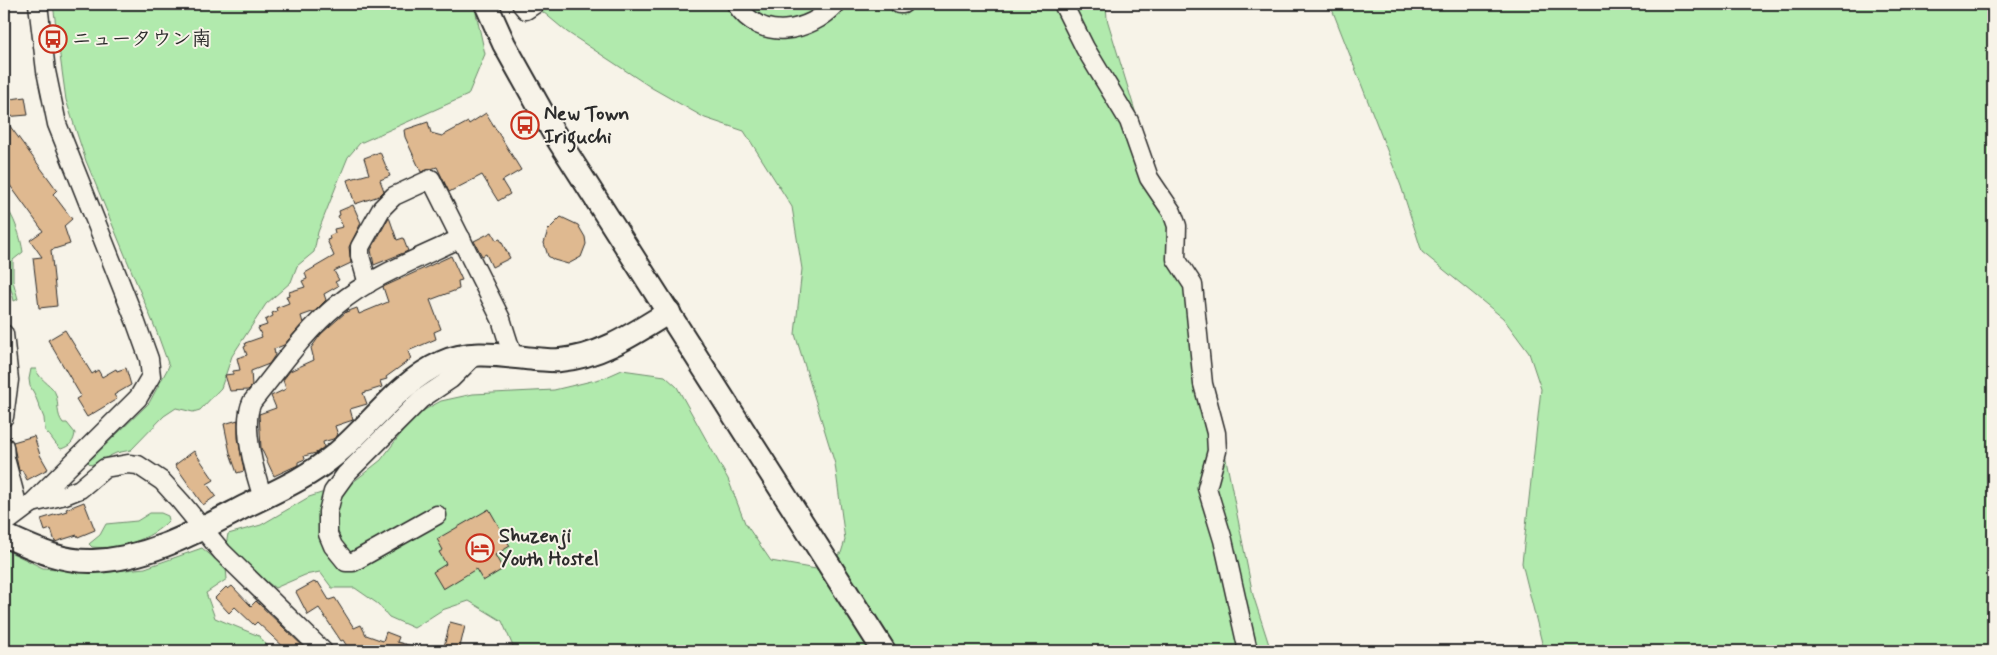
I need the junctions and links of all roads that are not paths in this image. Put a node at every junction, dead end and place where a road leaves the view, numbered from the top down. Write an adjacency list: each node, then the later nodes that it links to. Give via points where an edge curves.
1 (38, 4): 17 (street, via 46,71 57,124 150,359 151,376 138,398)
2 (486, 4): 10 (street, via 504,44 552,130)
3 (521, 4): 4 (street, via 526,10)
4 (536, 4)
5 (736, 4): 6 (street, via 757,25 774,31 799,28 826,15)
6 (836, 4)
7 (1063, 4): 23 (street, via 1129,121 1149,178 1172,212 1177,226 1176,259 1193,285 1203,384 1216,432 1217,451 1207,488 1223,540)
8 (461, 238): 9 (street); 9 (street, via 431,179 413,186 386,202 360,247); 13 (street, via 501,319)
9 (368, 284): 16 (street, via 321,320 248,410 254,461)
10 (669, 312): 13 (street, via 596,353 558,361); 22 (street)
11 (4, 334): 14 (street, via 9,380)
12 (476, 354): 13 (street); 16 (street, via 440,363 412,380 321,466); 18 (street, via 451,379 421,399 346,474 332,492 328,534 339,555 346,562 353,562)
13 (513, 357)
14 (4, 417)
15 (4, 446): 17 (street, via 5,458)
16 (263, 498): 19 (street)
17 (26, 507): 19 (street, via 80,489 106,468 138,465 162,481); 20 (street)
18 (436, 515)
19 (203, 529): 20 (street, via 132,556 92,561 42,553); 21 (street, via 222,552)
20 (8, 533)
21 (323, 651)
22 (884, 651)
23 (1248, 651)

